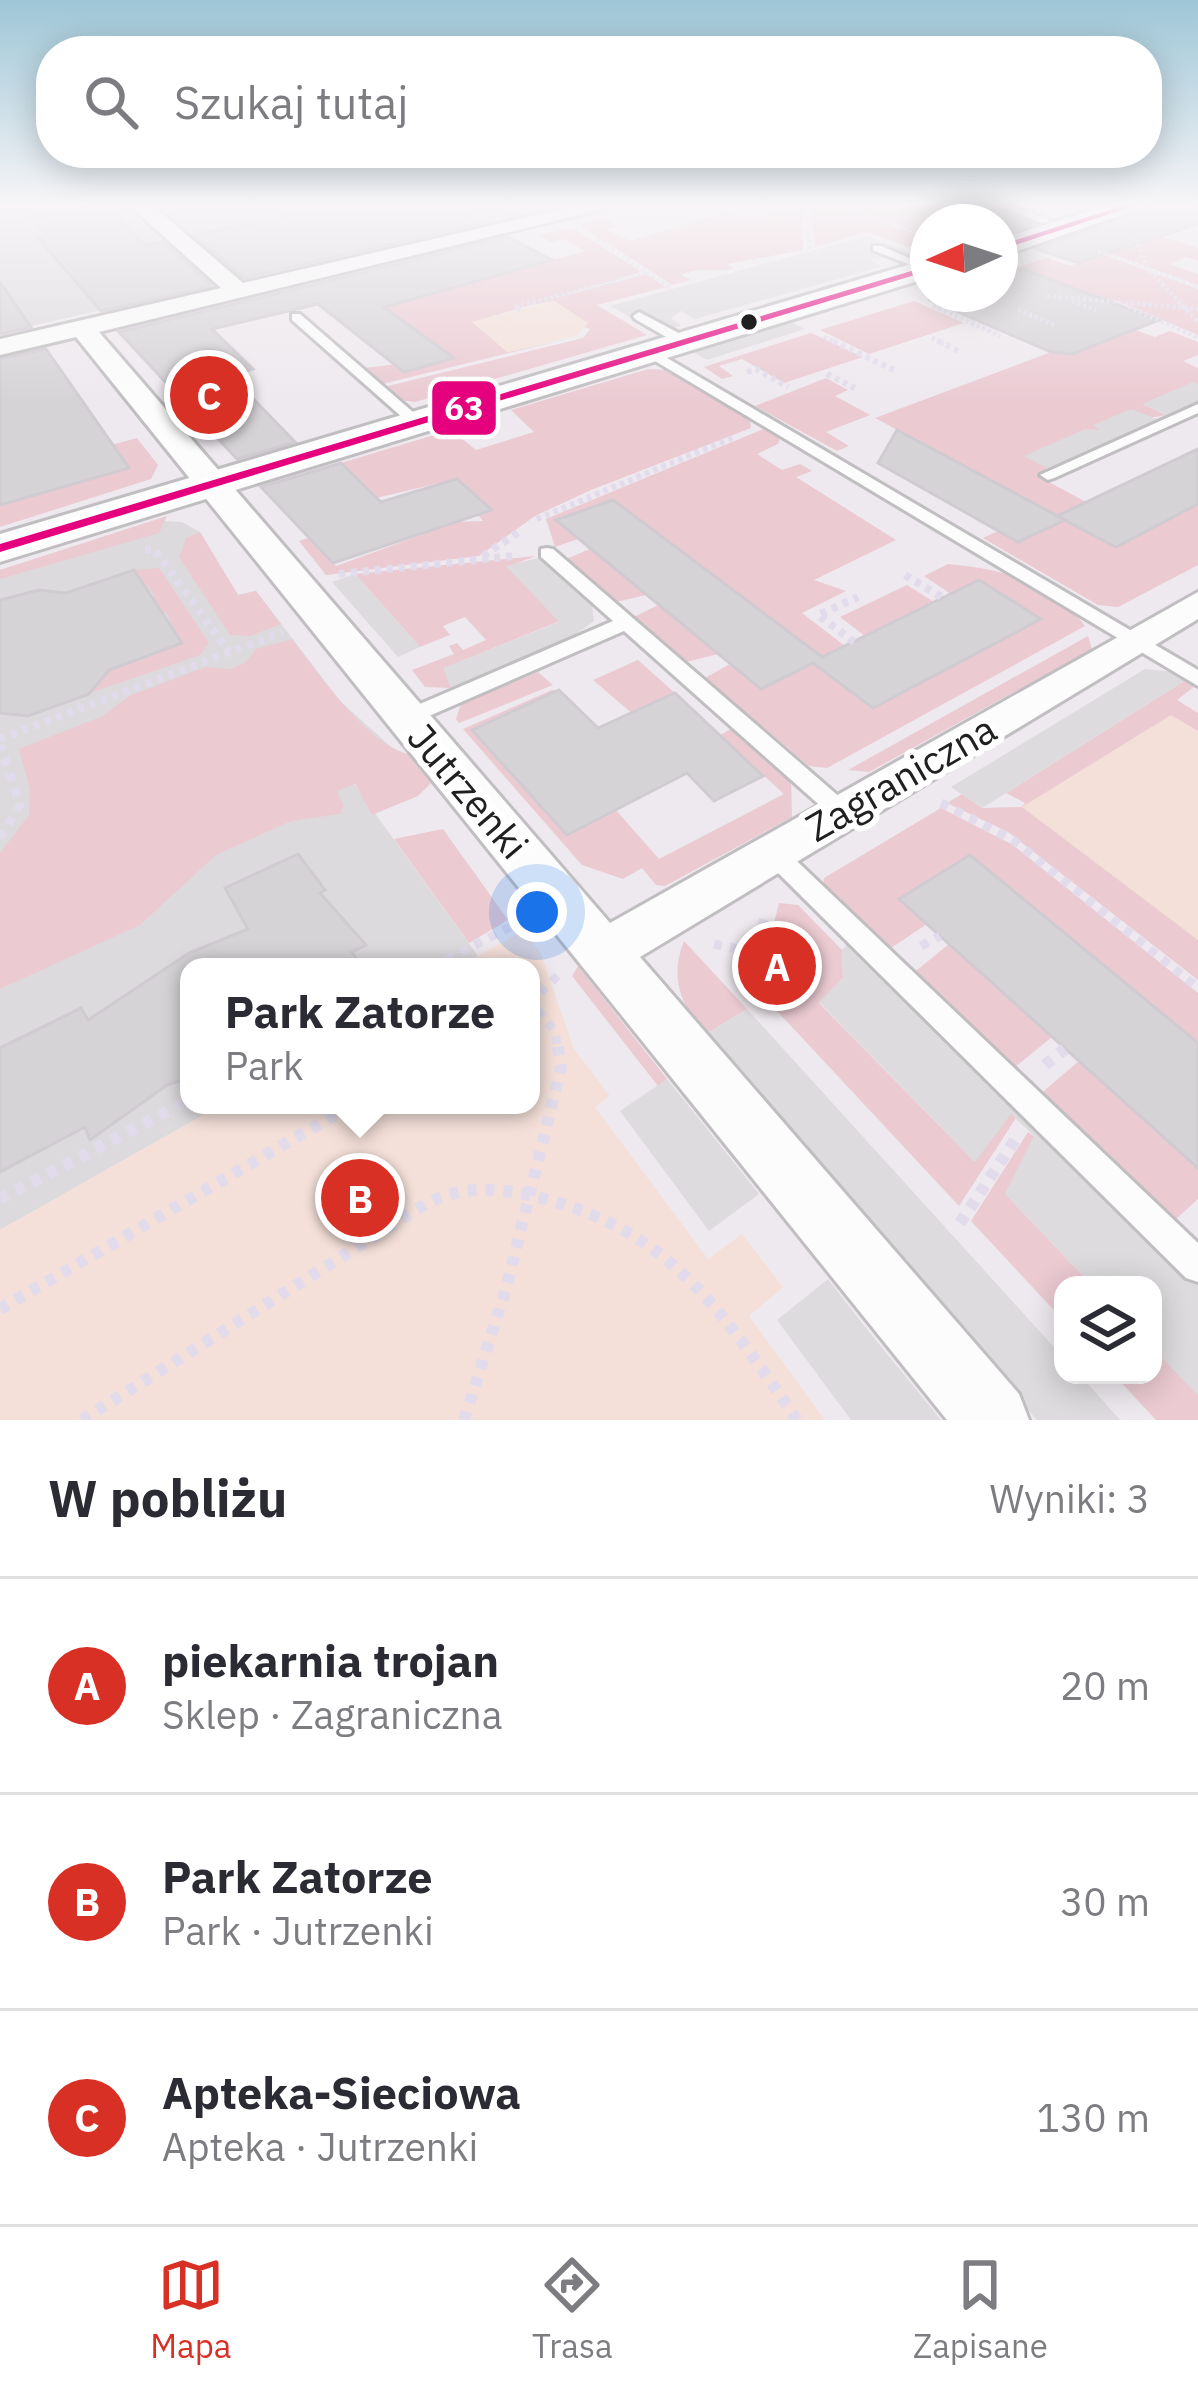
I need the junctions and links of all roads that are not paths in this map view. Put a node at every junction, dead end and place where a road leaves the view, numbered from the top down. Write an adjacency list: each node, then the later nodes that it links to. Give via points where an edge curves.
1 (214, 270): 4 (street)
2 (323, 270): 4 (street)
3 (910, 281): 7 (street)
4 (239, 292): 6 (street)
5 (296, 317): 10 (lane)
6 (82, 328): 8 (street); 12 (street, Jutrzenki)
7 (658, 336): 10 (street); 17 (lane, via 737,404)
8 (0, 347)
9 (1198, 408): 11 (lane)
10 (416, 422): 12 (street)
11 (1048, 475)
12 (212, 484): 13 (street); 19 (street, Jutrzenki)
13 (0, 548)
14 (548, 554): 16 (lane)
15 (1198, 603): 17 (street, Zagraniczna)
16 (626, 622): 19 (lane); 20 (lane)
17 (1134, 641): 18 (lane); 20 (street, Zagraniczna)
18 (1198, 679)
19 (406, 718): 22 (street, Jutrzenki)
20 (842, 812): 21 (street, Zagraniczna)
21 (773, 853): 22 (street, Zagraniczna); 23 (lane)
22 (603, 953): 24 (street, Jutrzenki)
23 (1198, 1266)
24 (993, 1420)

